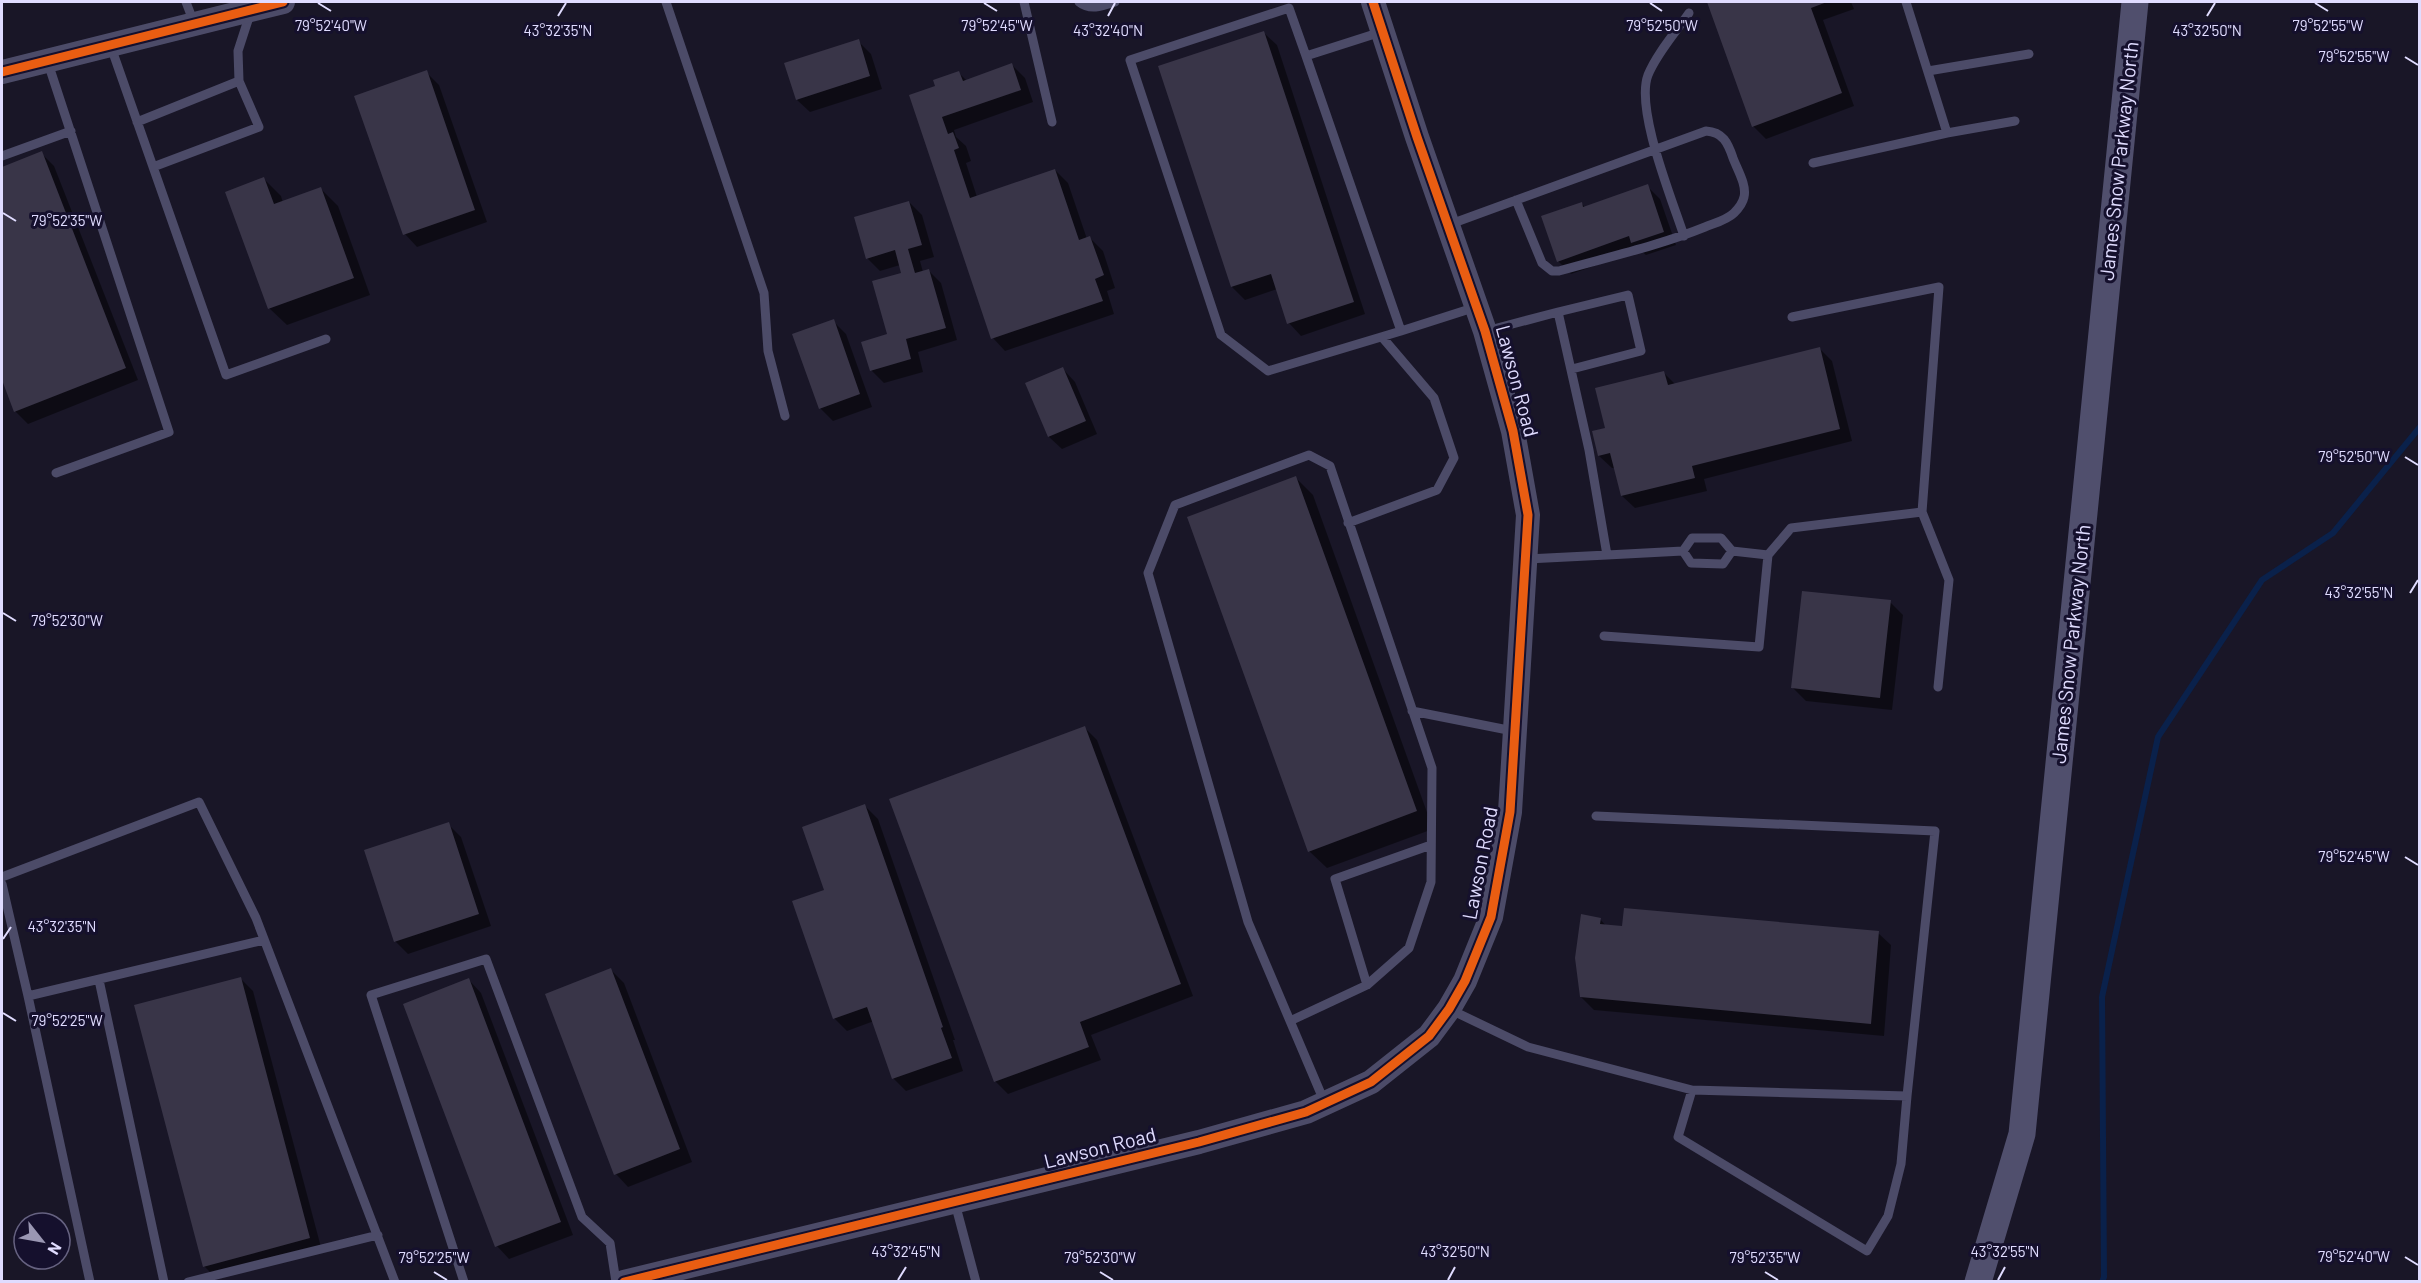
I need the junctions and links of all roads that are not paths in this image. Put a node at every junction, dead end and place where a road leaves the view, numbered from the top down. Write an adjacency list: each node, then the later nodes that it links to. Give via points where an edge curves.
1 (283, 2): 9 (street)
2 (666, 2): 40 (lane, via 764,293 768,351)
3 (1024, 2): 21 (lane)
4 (1079, 2): 5 (lane, via 1098,8)
5 (1115, 2)
6 (1373, 2): 12 (street, Lawson Road)
7 (1906, 2): 17 (lane)
8 (2135, 2): 76 (main road, James Snow Parkway North, via 2022,1134)
9 (252, 9): 10 (street); 19 (lane, via 238,51)
10 (190, 12): 13 (street)
11 (1689, 13): 25 (lane, via 1648,74 1644,94)
12 (1383, 32): 15 (lane); 30 (street, Lawson Road)
13 (110, 44): 16 (street); 20 (lane)
14 (2029, 54): 17 (lane)
15 (1306, 56): 35 (lane); 37 (lane, via 1289,8 1131,60 1221,335 1268,371)
16 (47, 60): 18 (street); 23 (lane)
17 (1928, 71): 24 (lane)
18 (2, 72)
19 (239, 81): 20 (lane); 28 (lane, via 259,127)
20 (137, 122): 28 (lane)
21 (1052, 122)
22 (2015, 122): 24 (lane)
23 (70, 131): 26 (lane); 41 (lane, via 169,432)
24 (1947, 134): 27 (lane)
25 (1657, 149): 29 (lane); 31 (lane); 31 (lane, via 1713,131 1728,144 1744,187 1744,196 1734,213)
26 (2, 156)
27 (1813, 163)
28 (153, 167): 38 (lane, via 226,375)
29 (1516, 200): 30 (lane); 31 (lane, via 1542,263 1552,271)
30 (1448, 225): 32 (street, Lawson Road)
31 (1684, 236)
32 (1477, 307): 35 (lane); 36 (street, Lawson Road)
33 (1558, 312): 36 (lane); 39 (lane); 39 (lane, via 1628,295 1641,351)
34 (1792, 317): 42 (lane, via 1939,287)
35 (1401, 331): 37 (lane)
36 (1485, 331): 48 (street, Lawson Road, via 1513,430 1528,514)
37 (1382, 337): 43 (lane, via 1434,398 1454,458 1437,490)
38 (326, 339)
39 (1572, 369): 46 (lane)
40 (785, 416)
41 (56, 473)
42 (1922, 512): 47 (lane, via 1791,528); 50 (lane, via 1949,580)
43 (1348, 523): 51 (lane); 62 (lane, via 1330,466 1310,455 1175,505 1148,573 1248,922)
44 (1683, 551): 45 (lane, via 1692,538 1721,538); 45 (lane, via 1691,563 1707,564 1723,564); 46 (lane)
45 (1732, 551): 47 (lane)
46 (1607, 555): 48 (lane)
47 (1768, 555): 49 (lane, via 1759,647)
48 (1527, 559): 52 (street, Lawson Road)
49 (1604, 636)
50 (1938, 687)
51 (1413, 711): 52 (lane); 54 (lane, via 1432,768)
52 (1515, 731): 61 (street, Lawson Road, via 1510,812 1491,917)
53 (1596, 816): 64 (lane, via 1935,831)
54 (1431, 845): 59 (lane, via 1431,882 1409,948); 59 (lane, via 1335,879)
55 (2, 877): 57 (lane, via 198,802)
56 (2, 884): 60 (lane)
57 (264, 940): 58 (lane); 67 (lane)
58 (99, 980): 60 (lane); 69 (lane)
59 (1367, 985): 62 (lane)
60 (28, 996): 68 (lane)
61 (1449, 1009): 63 (lane, via 1527,1047); 65 (street, Lawson Road, via 1430,1036 1371,1082)
62 (1290, 1021): 65 (lane)
63 (1692, 1090): 64 (lane); 64 (lane, via 1678,1137 1867,1251 1888,1216 1900,1164)
64 (1907, 1096)
65 (1325, 1103): 66 (street, Lawson Road, via 1199,1142)
66 (955, 1201): 74 (street, Lawson Road); 75 (lane)
67 (378, 1235): 70 (lane); 71 (lane)
68 (90, 1281)
69 (164, 1281)
70 (188, 1281)
71 (395, 1281)
72 (464, 1281): 73 (lane, via 371,995 486,959 582,1217 610,1243)
73 (616, 1281)
74 (624, 1281)
75 (976, 1281)
76 (1978, 1281)

